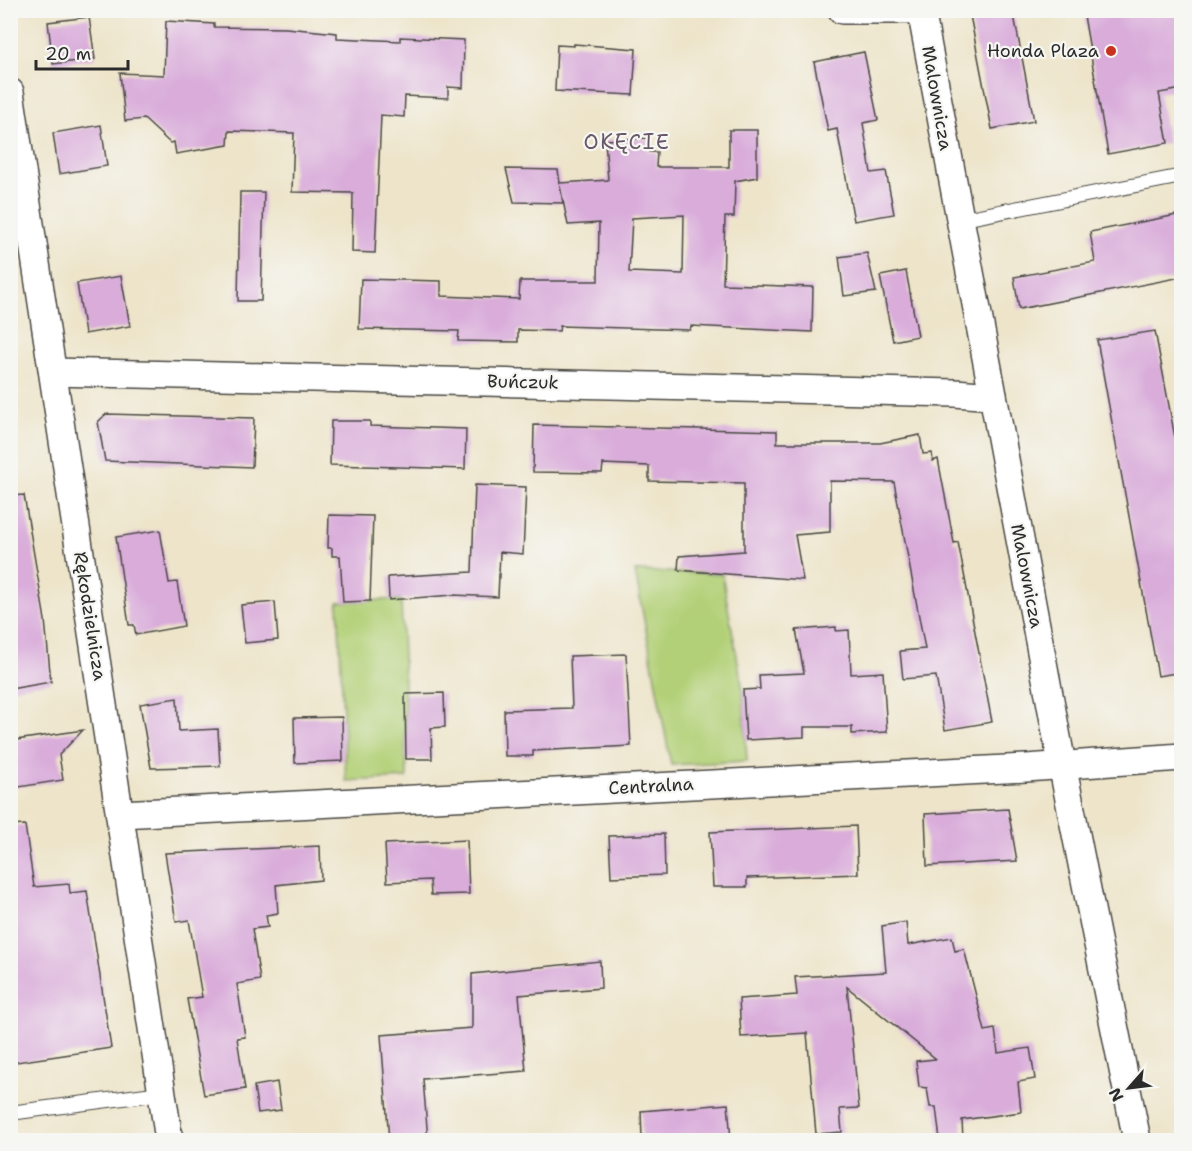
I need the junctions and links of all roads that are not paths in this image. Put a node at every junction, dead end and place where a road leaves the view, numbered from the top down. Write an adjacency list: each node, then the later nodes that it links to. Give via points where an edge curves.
1 (842, 10): 2 (street)
2 (907, 10)
3 (921, 10): 6 (street, Malownicza)
4 (10, 92): 7 (street, Rękodzielnicza)
5 (1182, 176): 6 (lane)
6 (959, 220): 8 (street, Malownicza)
7 (53, 372): 8 (street, Buńczuk); 11 (street, Rękodzielnicza)
8 (993, 396): 10 (street, Malownicza)
9 (1182, 758): 10 (street, Centralna)
10 (1062, 764): 11 (street, Centralna); 15 (street, Malownicza)
11 (120, 814): 12 (street, Rękodzielnicza)
12 (161, 1093): 13 (lane); 14 (street, Rękodzielnicza)
13 (10, 1113)
14 (169, 1140)
15 (1137, 1140)

